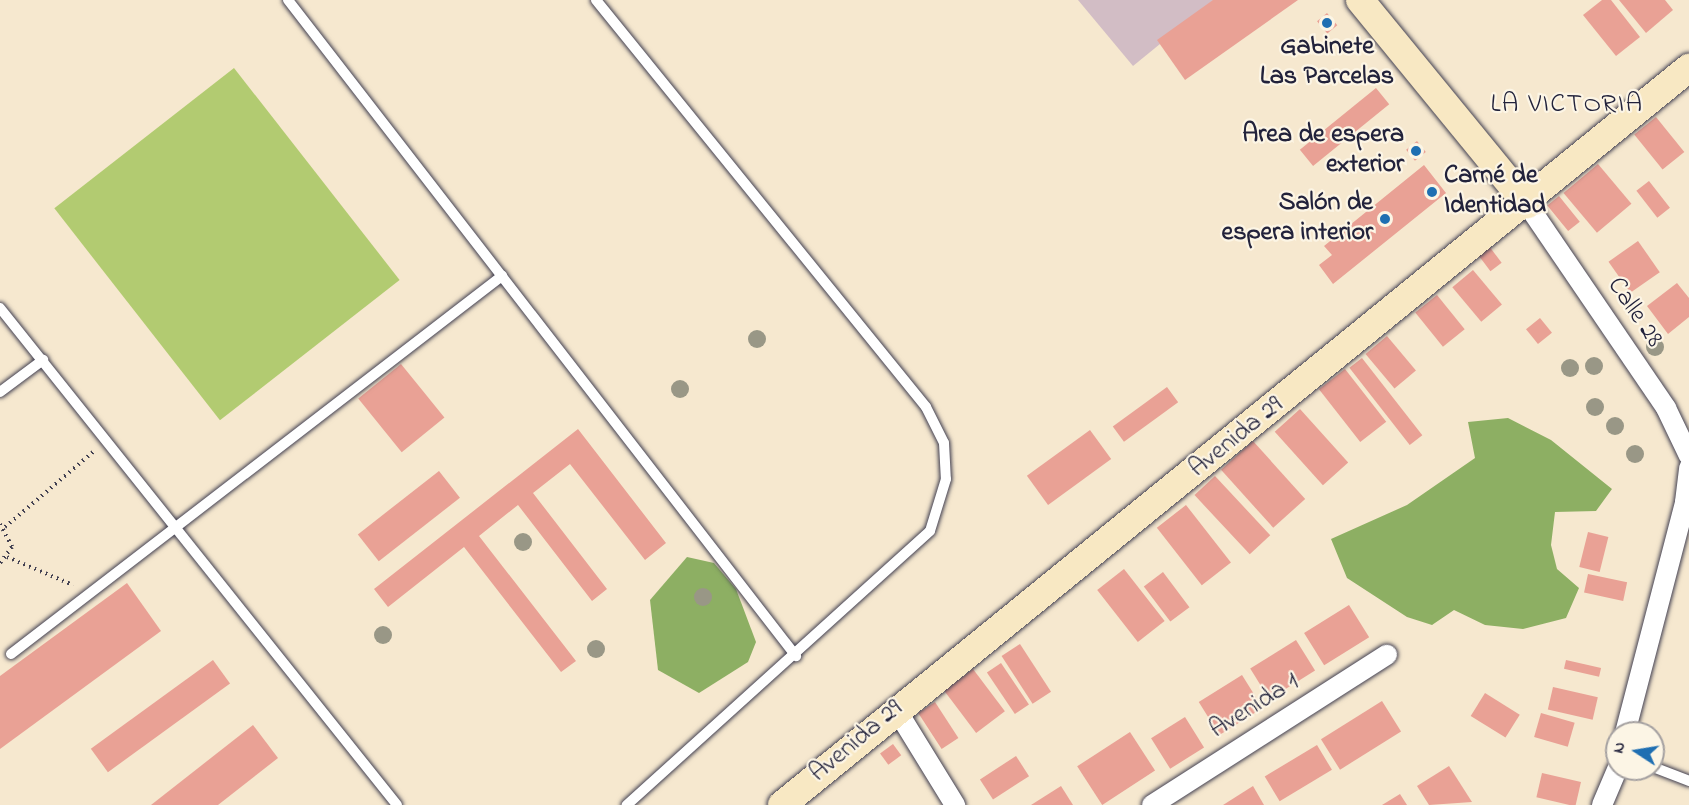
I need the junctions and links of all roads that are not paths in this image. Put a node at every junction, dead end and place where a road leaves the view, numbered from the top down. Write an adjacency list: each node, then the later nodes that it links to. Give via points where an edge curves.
1 (288, 0): 6 (lane)
2 (596, 0): 15 (lane, via 926,407 944,443 946,479 930,531)
3 (1360, 0): 5 (main road)
4 (1689, 68): 5 (main road, Avenida 29)
5 (1527, 204): 10 (street, Calle 28, via 1666,408); 16 (main road, Avenida 29)
6 (502, 276): 12 (lane); 15 (lane)
7 (0, 308): 8 (lane)
8 (43, 360): 9 (lane); 12 (lane)
9 (0, 392)
10 (1689, 456)
11 (1689, 468): 17 (street)
12 (176, 527): 13 (lane); 22 (lane)
13 (11, 654)
14 (1387, 655): 25 (street, Avenida 1)
15 (796, 656): 21 (lane)
16 (896, 709): 23 (main road, Avenida 29); 24 (street)
17 (1628, 721)
18 (1665, 772): 20 (lane)
19 (1614, 781): 26 (street)
20 (1689, 781)
21 (633, 803)
22 (397, 805)
23 (782, 805)
24 (955, 805)
25 (1152, 805)
26 (1602, 805)

